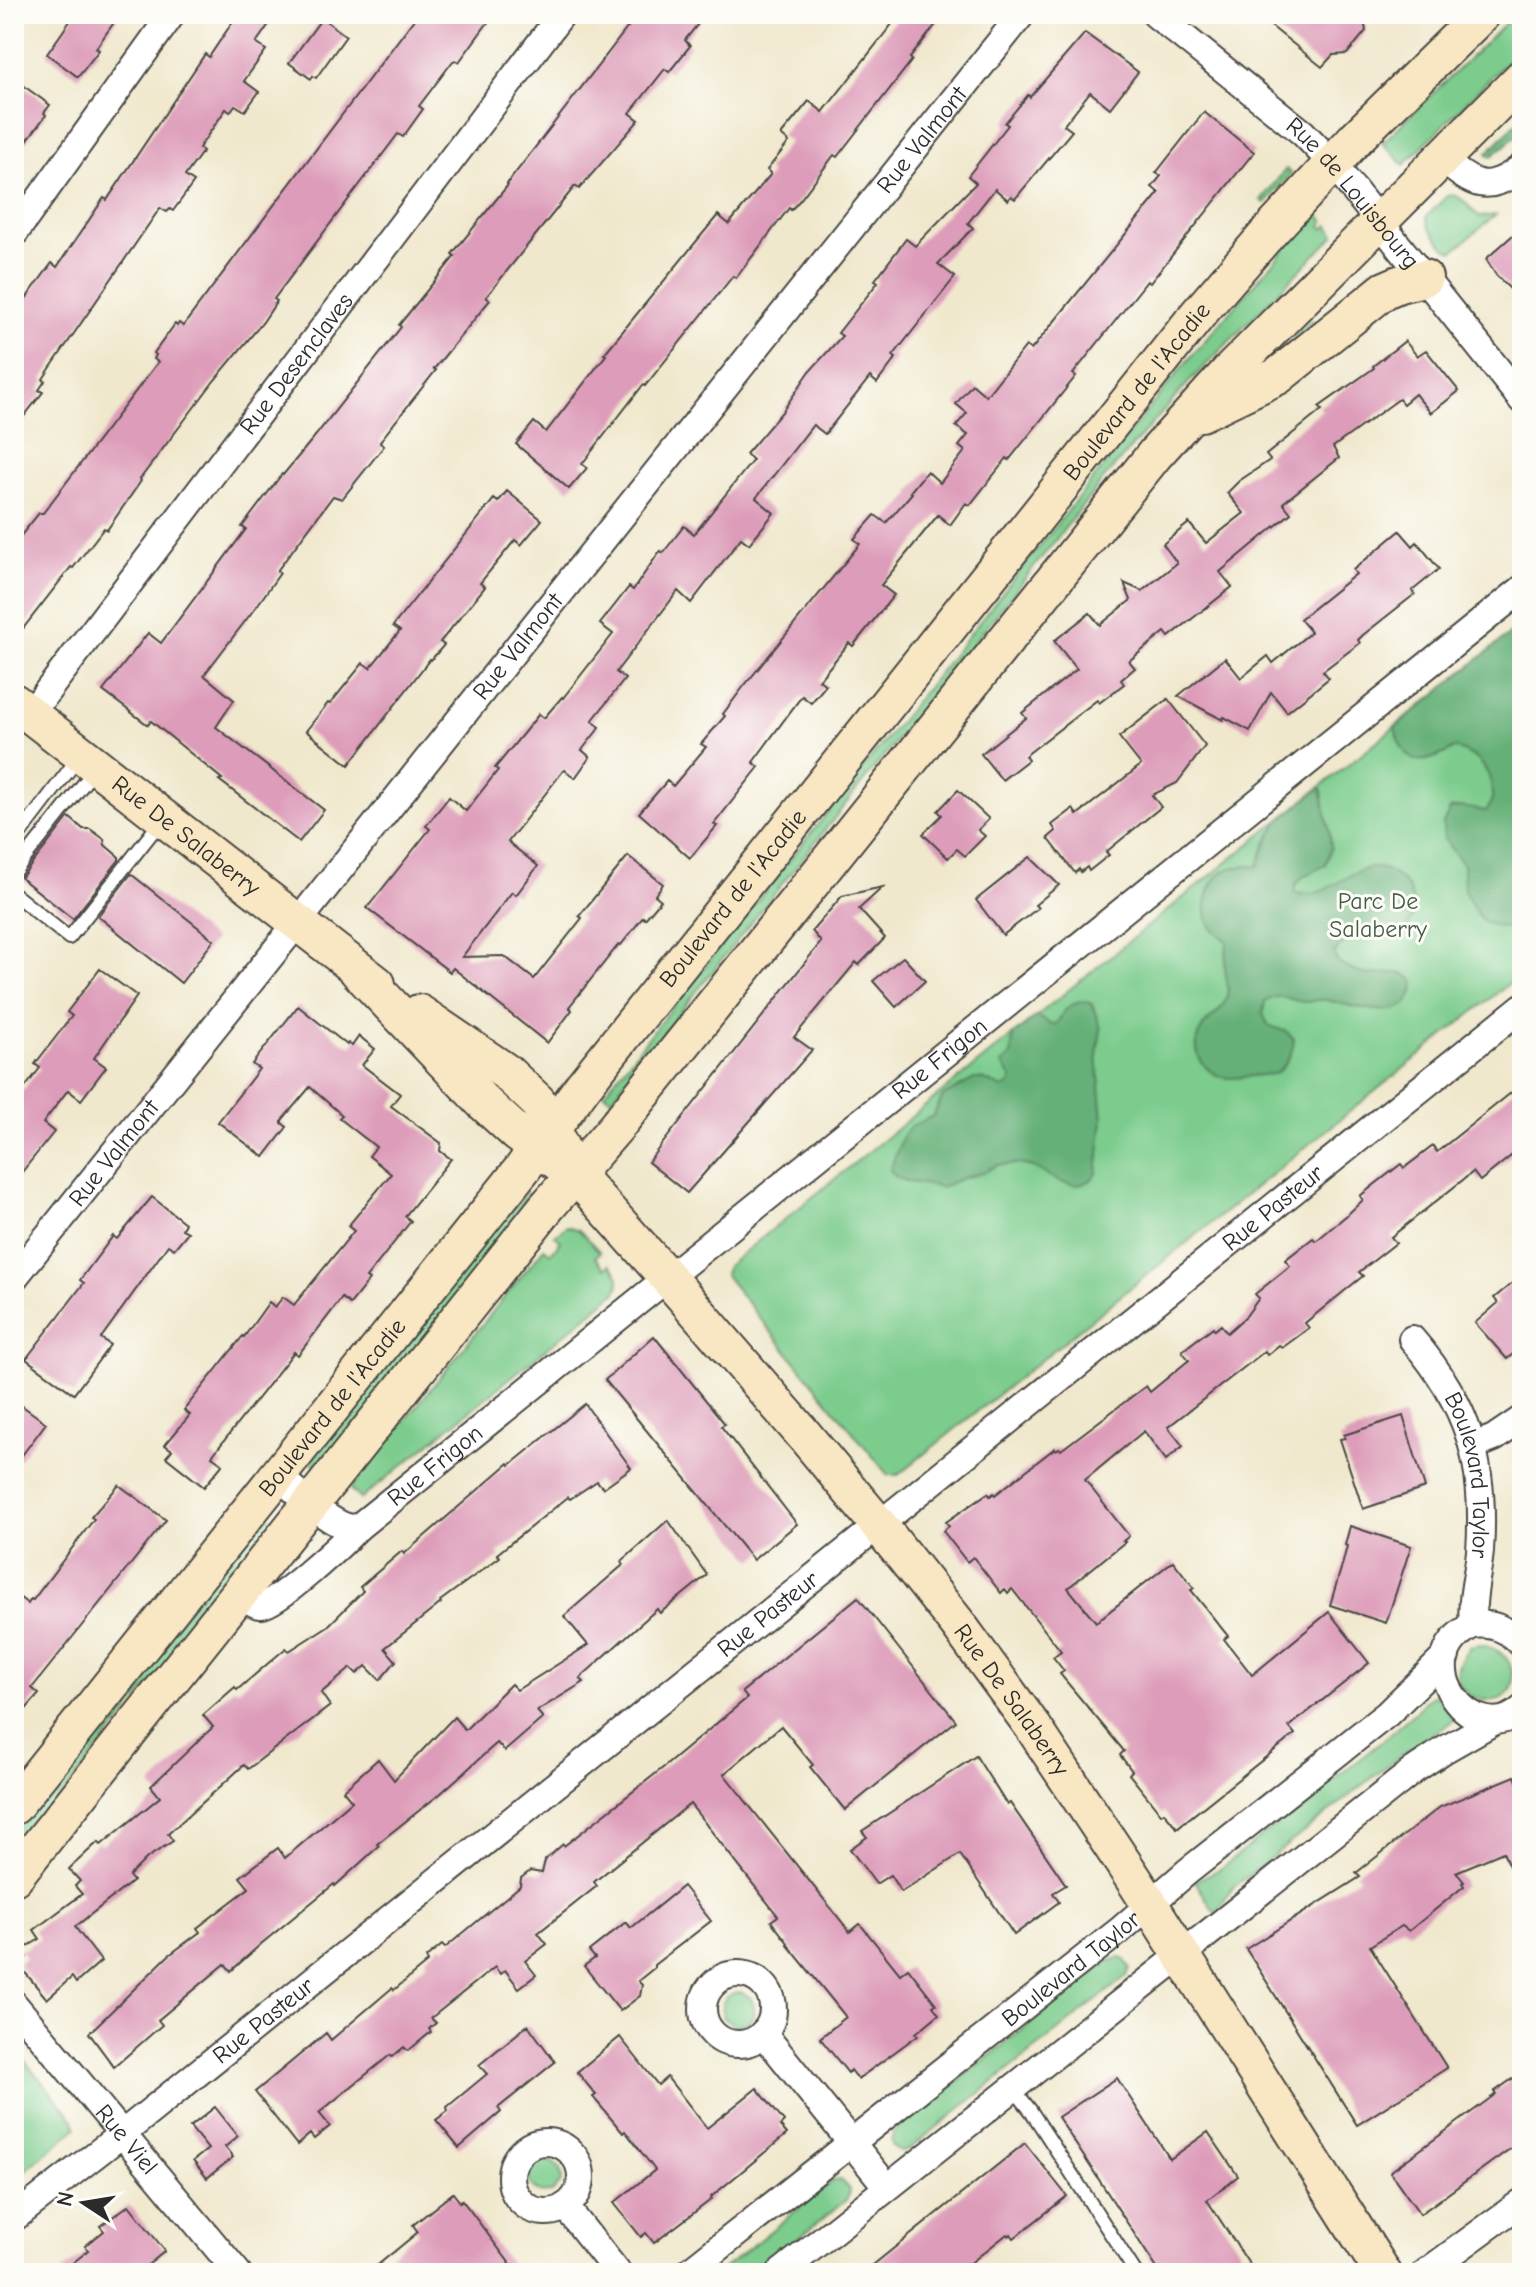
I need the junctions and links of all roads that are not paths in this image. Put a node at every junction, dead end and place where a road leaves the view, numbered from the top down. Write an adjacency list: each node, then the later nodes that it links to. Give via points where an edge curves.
1 (172, 14): 11 (street)
2 (562, 14): 16 (street, Rue Desenclaves)
3 (1022, 14): 22 (street, Rue Valmont)
4 (1155, 14): 8 (street, Rue de Louisbourg, via 1303,133)
5 (1482, 14): 8 (main road, Boulevard de l'Acadie)
6 (1522, 78): 7 (main road, Boulevard de l'Acadie)
7 (1442, 159): 9 (street, via 1468,180 1482,184 1503,180); 10 (main road, Boulevard de l'Acadie)
8 (1333, 164): 10 (street, Rue de Louisbourg); 24 (main road, Boulevard de l'Acadie, via 1169,351)
9 (1522, 167)
10 (1379, 220): 12 (street, Rue de Louisbourg); 14 (main road, Boulevard de l'Acadie)
11 (14, 234)
12 (1424, 278): 13 (street, Rue de Louisbourg); 14 (main road, via 1385,290 1278,376)
13 (1522, 400)
14 (1182, 423): 25 (main road, Boulevard de l'Acadie)
15 (1522, 589): 26 (street, Rue Frigon)
16 (22, 708): 17 (main road, Rue De Salaberry)
17 (89, 761): 18 (main road, Rue De Salaberry); 19 (lane); 20 (lane)
18 (164, 818): 21 (lane, via 69,938); 22 (main road, Rue De Salaberry)
19 (14, 842)
20 (14, 872)
21 (14, 894)
22 (297, 923): 24 (main road, Rue De Salaberry, via 506,1072 538,1102); 27 (street, Rue Valmont)
23 (1522, 1007): 33 (street, Rue Pasteur)
24 (545, 1139): 25 (main road, Rue De Salaberry); 31 (main road, Boulevard de l'Acadie)
25 (575, 1174): 26 (main road, Rue De Salaberry); 32 (main road, Boulevard de l'Acadie)
26 (667, 1277): 33 (main road, Rue De Salaberry); 34 (street, Rue Frigon)
27 (14, 1278)
28 (1412, 1339): 30 (street, Boulevard Taylor, via 1457,1404)
29 (1522, 1419): 30 (street)
30 (1474, 1446): 36 (street, Boulevard Taylor, via 1481,1502)
31 (277, 1475): 32 (street); 41 (main road, Boulevard de l'Acadie)
32 (312, 1504): 34 (street, via 339,1524); 35 (main road, Boulevard de l'Acadie)
33 (878, 1524): 43 (main road, Rue De Salaberry, via 1007,1691); 48 (street, Rue Pasteur)
34 (357, 1528): 35 (street, Rue Frigon, via 269,1603 259,1605)
35 (241, 1593): 42 (main road, Boulevard de l'Acadie)
36 (1473, 1625): 37 (street, via 1497,1626); 38 (street, Boulevard Taylor, via 1454,1639)
37 (1522, 1645)
38 (1446, 1656): 40 (street, via 1443,1674 1451,1694 1468,1711); 43 (street, Boulevard Taylor, via 1387,1714)
39 (1522, 1709): 40 (street)
40 (1493, 1722): 44 (street, via 1422,1764)
41 (14, 1806)
42 (14, 1877)
43 (1150, 1904): 44 (main road, Rue De Salaberry); 49 (street, Boulevard Taylor)
44 (1181, 1955): 47 (street); 59 (main road, Rue De Salaberry)
45 (14, 2004): 48 (street, Rue Viel)
46 (763, 2033): 49 (street)
47 (1013, 2088): 50 (street); 58 (lane)
48 (122, 2134): 53 (street, Rue Pasteur); 54 (street, Rue Viel)
49 (851, 2141): 50 (street); 56 (street, Boulevard Taylor)
50 (887, 2187): 57 (street)
51 (1522, 2202): 60 (street)
52 (565, 2206): 55 (street)
53 (14, 2218)
54 (238, 2273)
55 (618, 2273)
56 (687, 2273)
57 (780, 2273)
58 (1136, 2273)
59 (1383, 2273)
60 (1425, 2273)

